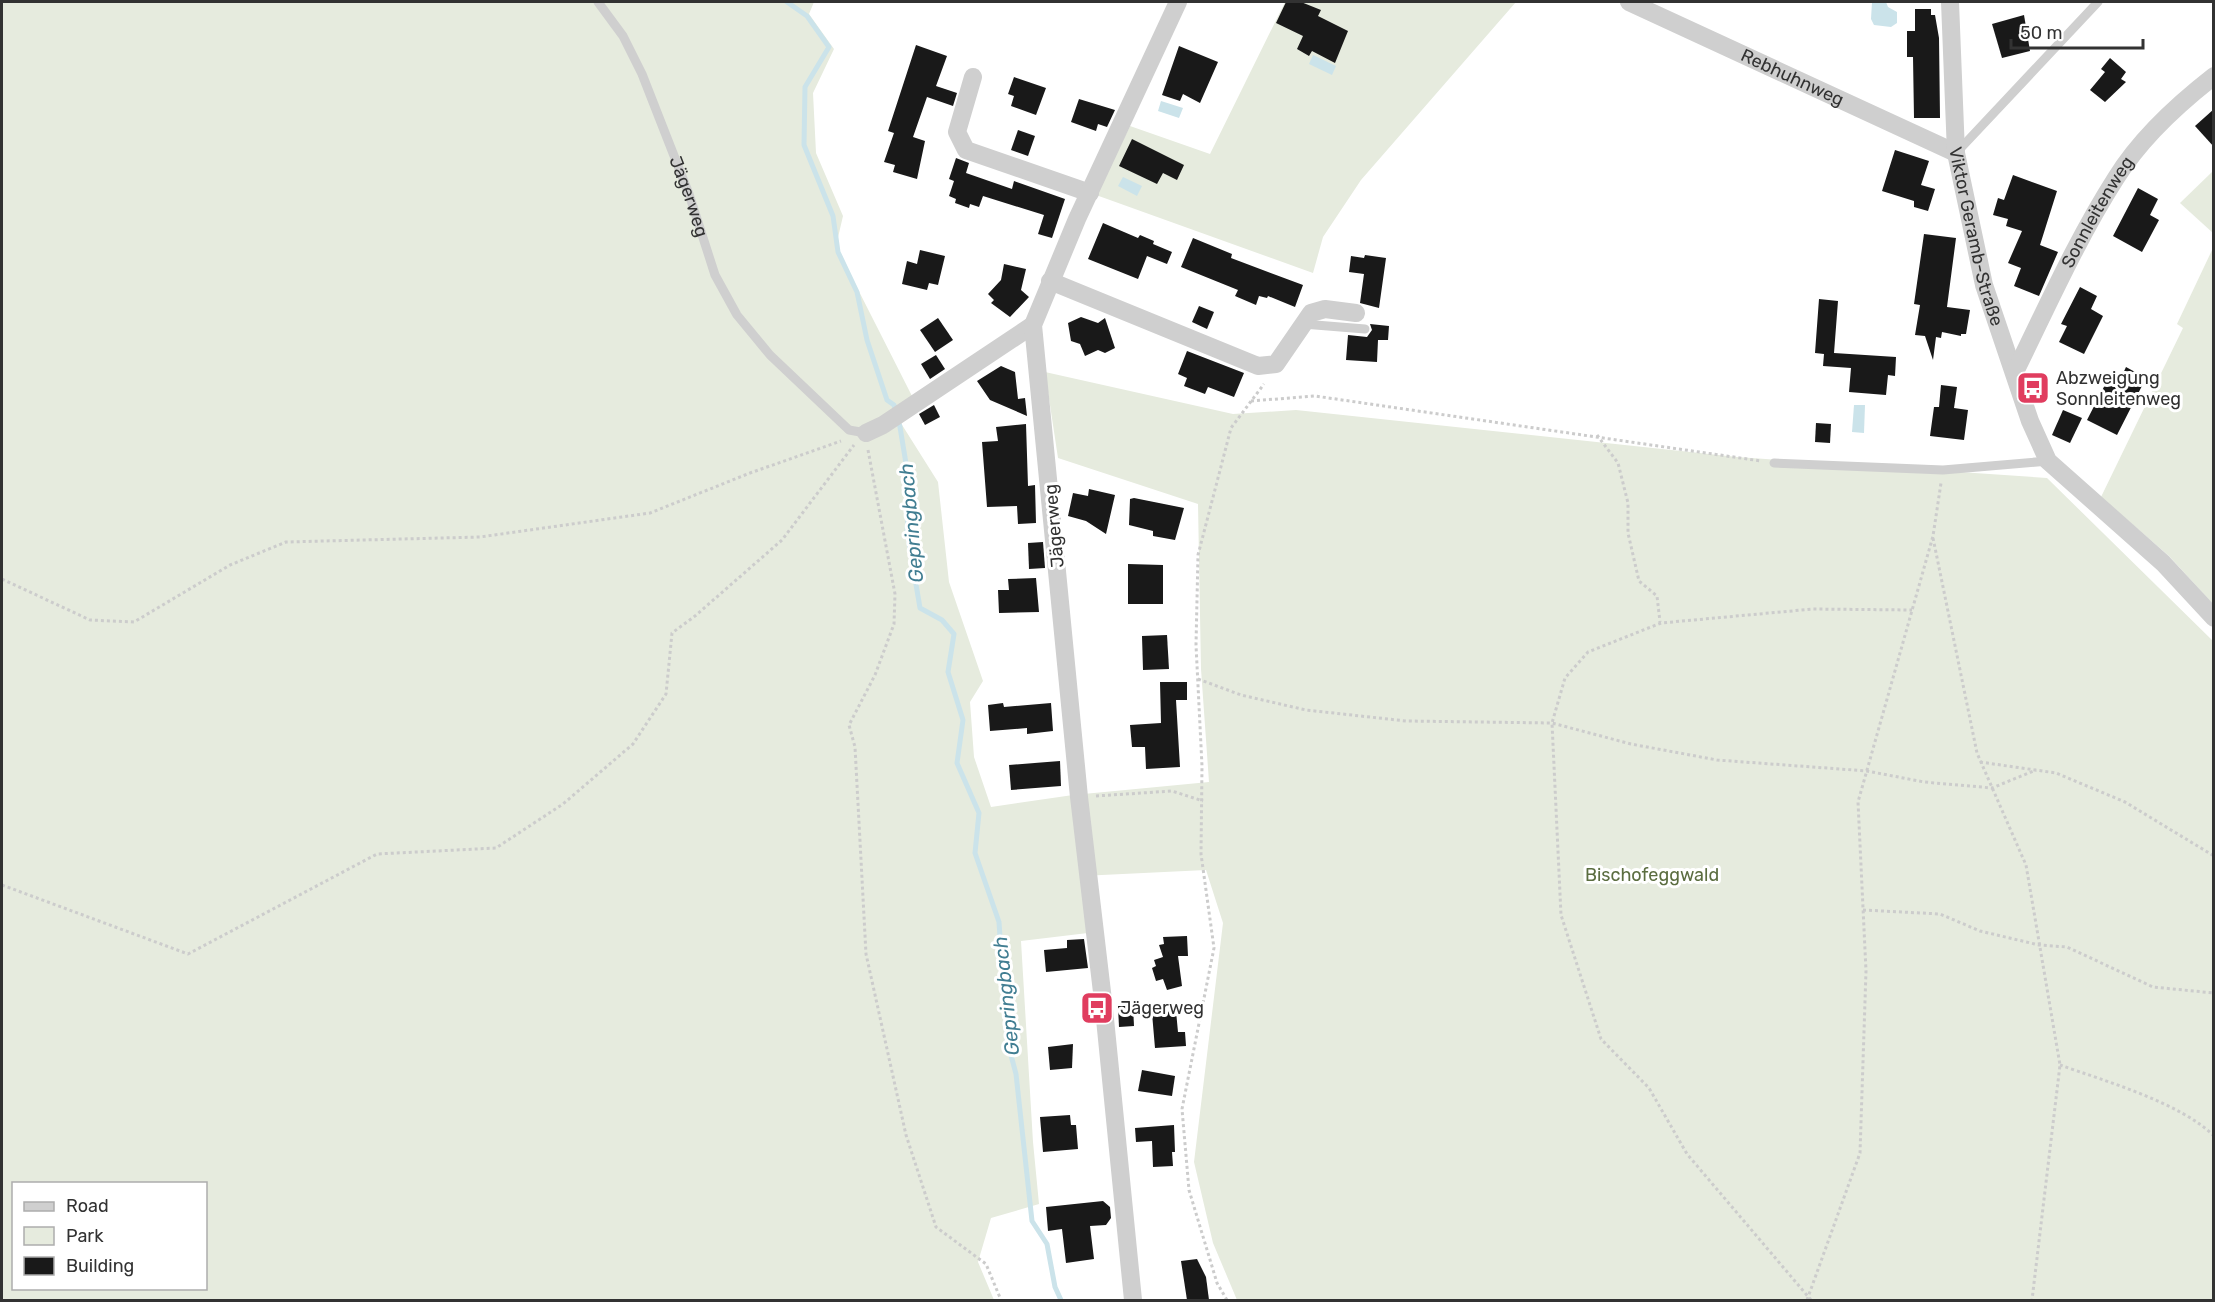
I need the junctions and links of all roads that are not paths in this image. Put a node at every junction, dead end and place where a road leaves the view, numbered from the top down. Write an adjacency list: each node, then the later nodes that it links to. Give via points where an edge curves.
1 (598, 2): 14 (lane, Jägerweg, via 623,36 642,74 689,194 715,275 737,315 770,355 849,430)
2 (1178, 2): 9 (street, Jägerweg)
3 (1629, 2): 8 (street, Rebhuhnweg)
4 (1950, 2): 8 (street, Viktor Geramb-Straße)
5 (2098, 2): 8 (lane)
6 (2214, 76): 13 (street, Sonnleitenweg, via 2149,136 2116,177)
7 (973, 77): 9 (street, via 957,132 966,150)
8 (1956, 153): 13 (street, Viktor Geramb-Straße, via 1984,285)
9 (1090, 193): 10 (street, Jägerweg)
10 (1050, 281): 11 (street, via 1258,366 1276,364 1317,310); 12 (street, Jägerweg)
11 (1361, 321)
12 (1033, 325): 14 (street); 18 (street, Jägerweg)
13 (2014, 372): 15 (street, Viktor Geramb-Straße)
14 (866, 433)
15 (2048, 461): 16 (lane, via 1943,470); 17 (street, Viktor Geramb-Straße, via 2163,563)
16 (1774, 463)
17 (2214, 618)
18 (1133, 1300)

